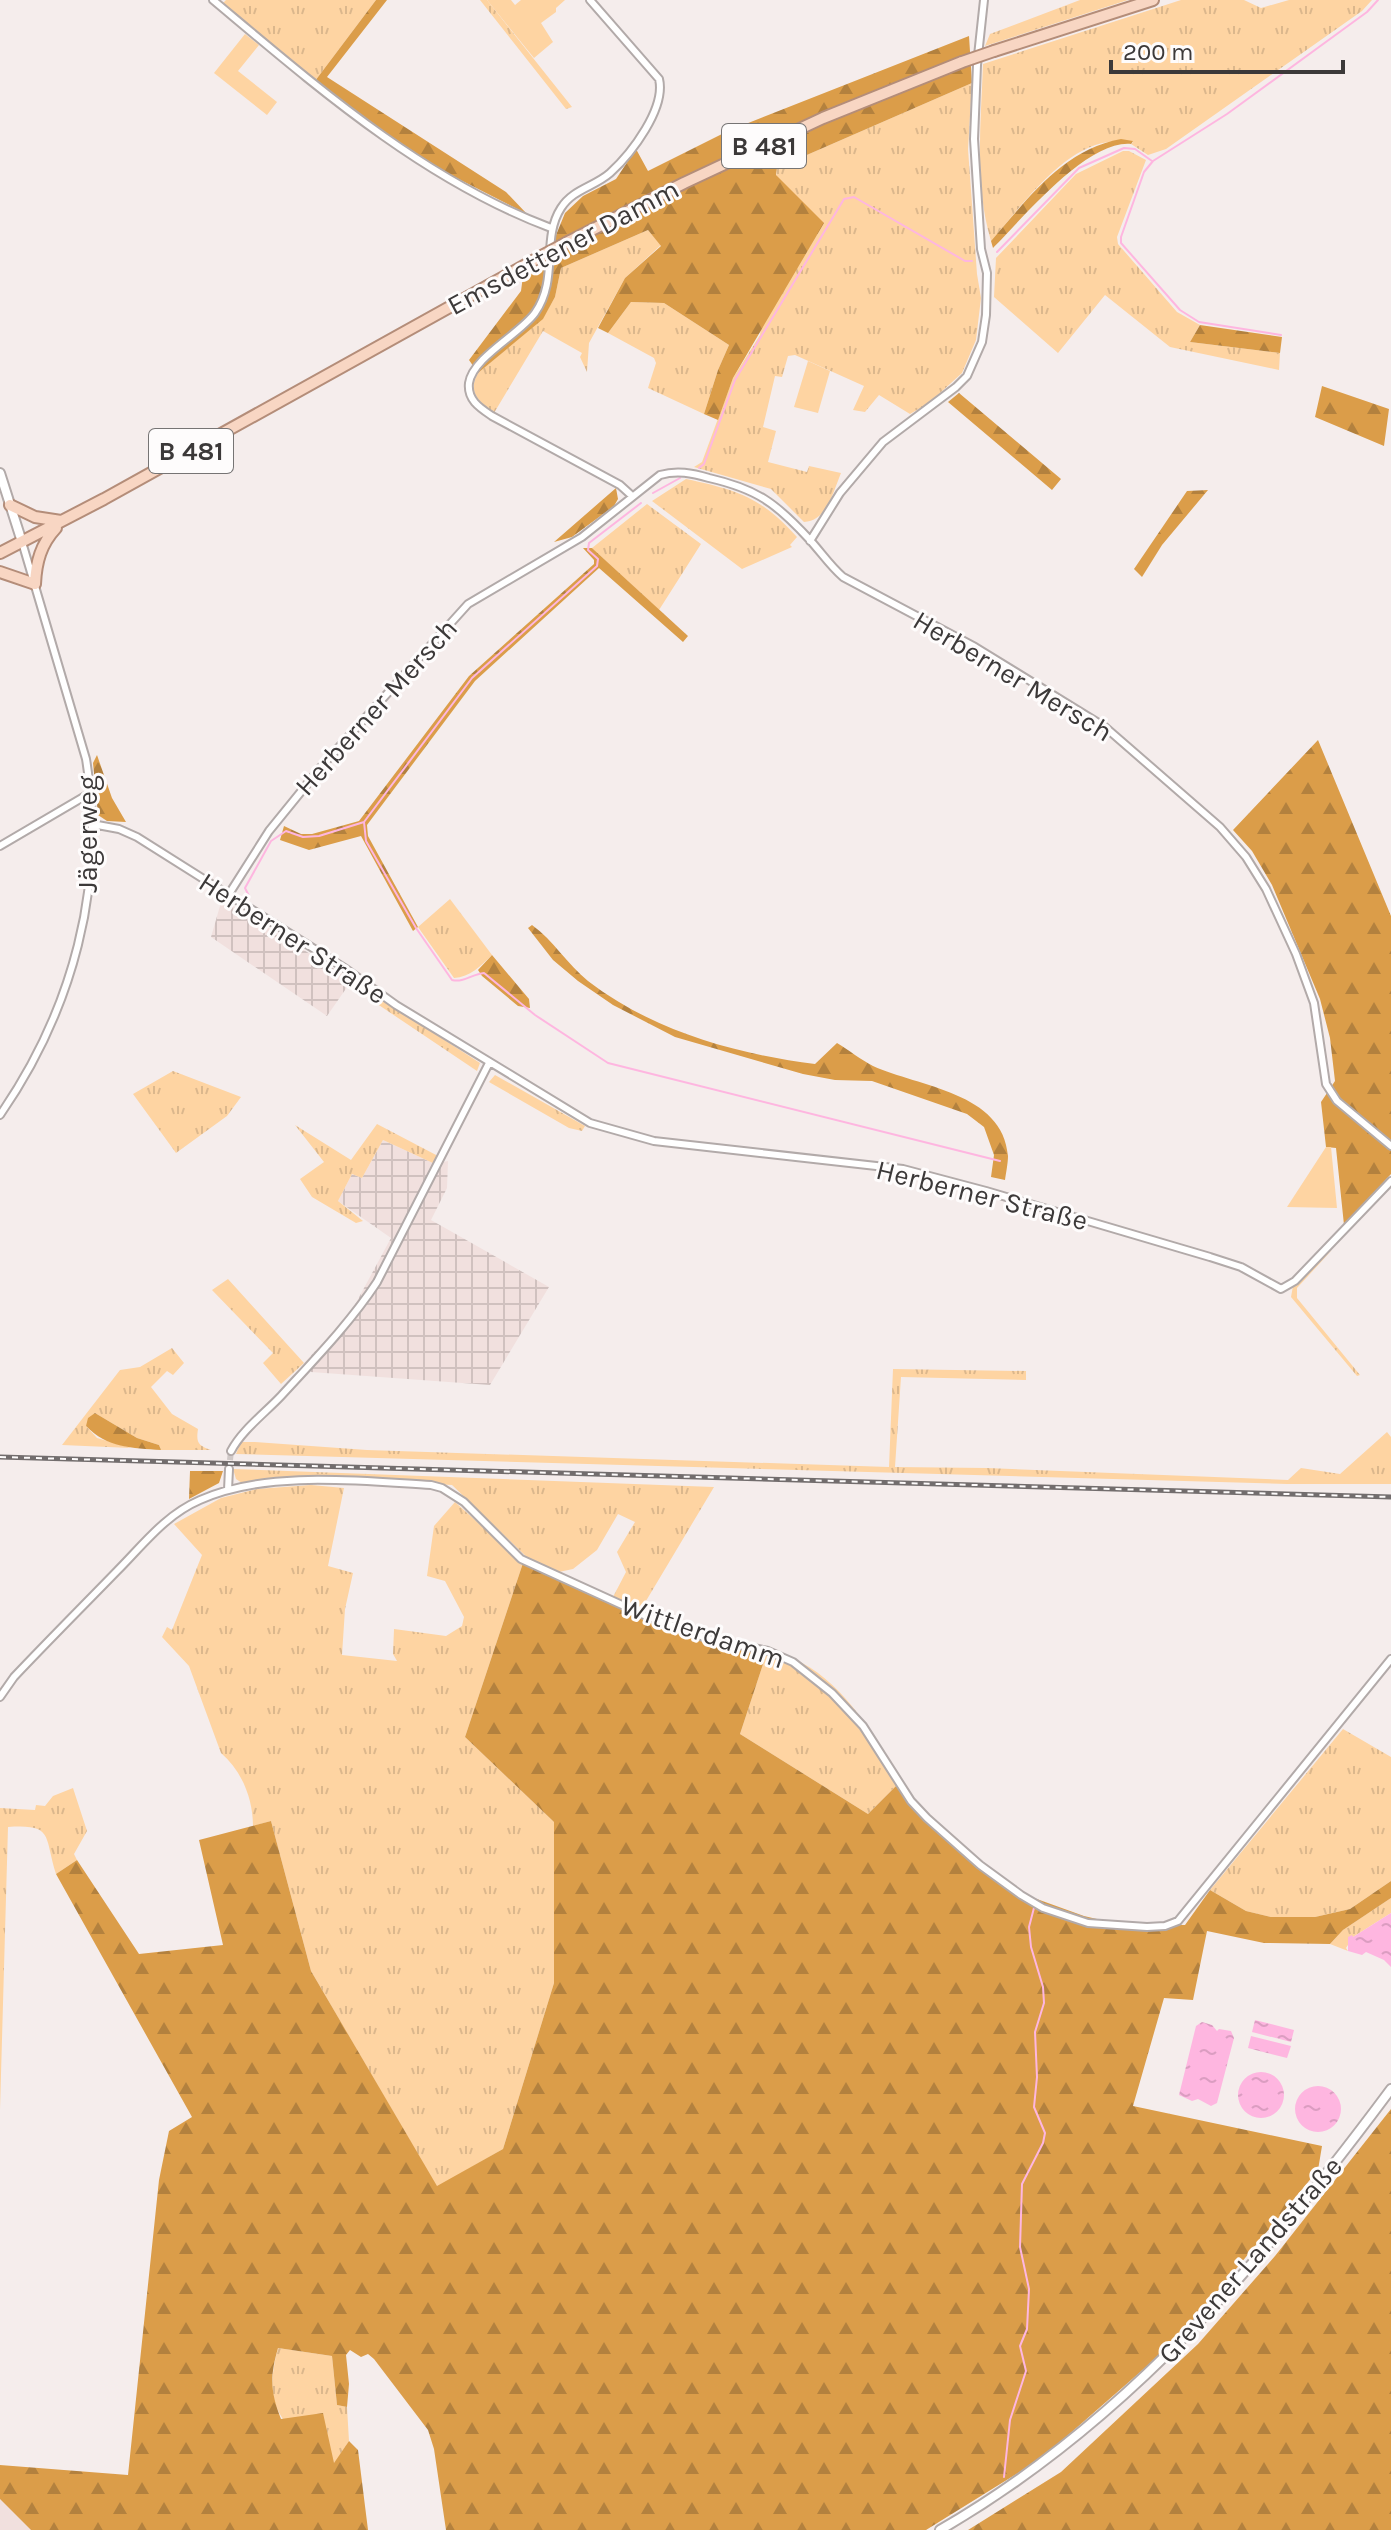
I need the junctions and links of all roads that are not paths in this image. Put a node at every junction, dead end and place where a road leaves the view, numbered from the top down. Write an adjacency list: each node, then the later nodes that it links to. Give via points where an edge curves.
1 (213, 0): 5 (street, via 364,123 433,169)
2 (590, 0): 5 (street, via 659,79 661,90 649,123 619,163 573,194)
3 (984, 0): 10 (street, via 974,139 987,273 982,342 967,376 883,442 840,493)
4 (1153, 0): 9 (main road, Emsdettener Damm / B 481, bridge, via 962,62 823,118 684,183)
5 (551, 228): 7 (street, via 550,273 541,302 473,373 470,396 492,416)
6 (0, 473): 8 (street)
7 (631, 495): 10 (street, Herberner Mersch, via 672,472 715,479 760,494); 18 (street, Herberner Mersch, via 582,537 468,604 321,767 269,831)
8 (10, 505): 9 (main road, via 35,517); 11 (street)
9 (63, 521): 11 (main road, Emsdettener Damm / B 481); 14 (main road, via 41,550)
10 (810, 541): 21 (street, Herberner Mersch, via 843,577 975,647 1105,727 1220,827 1266,889 1296,954 1314,1003 1326,1084 1337,1101)
11 (22, 542): 12 (main road, Emsdettener Damm / B 481); 14 (street, Jägerweg)
12 (0, 553)
13 (0, 572): 14 (main road)
14 (35, 584): 15 (street, Jägerweg, via 80,731)
15 (92, 792): 16 (street, Jägerweg); 17 (street)
16 (92, 824): 18 (street, Herberner Straße, via 137,837); 20 (street, Jägerweg, via 86,913 66,989 35,1060)
17 (0, 846)
18 (229, 894): 19 (street, Herberner Straße)
19 (489, 1063): 22 (street, Herberner Straße, via 590,1123 616,1132 903,1169 1210,1257 1281,1289 1295,1281); 23 (street, via 365,1301)
20 (0, 1115)
21 (1391, 1146)
22 (1391, 1181)
23 (231, 1451)
24 (229, 1469): 25 (street)
25 (228, 1490): 26 (street, Wittlerdamm, via 309,1481 442,1488 464,1502 521,1559 644,1615 793,1662 863,1726 911,1801 961,1849 1043,1908 1101,1925 1165,1926 1178,1921); 27 (street, Wittlerdamm, via 161,1524)
26 (1391, 1659)
27 (0, 1697)
28 (1391, 2089): 29 (street, Grevener Landstraße, via 1283,2229 1167,2357 1051,2457)
29 (940, 2530)

